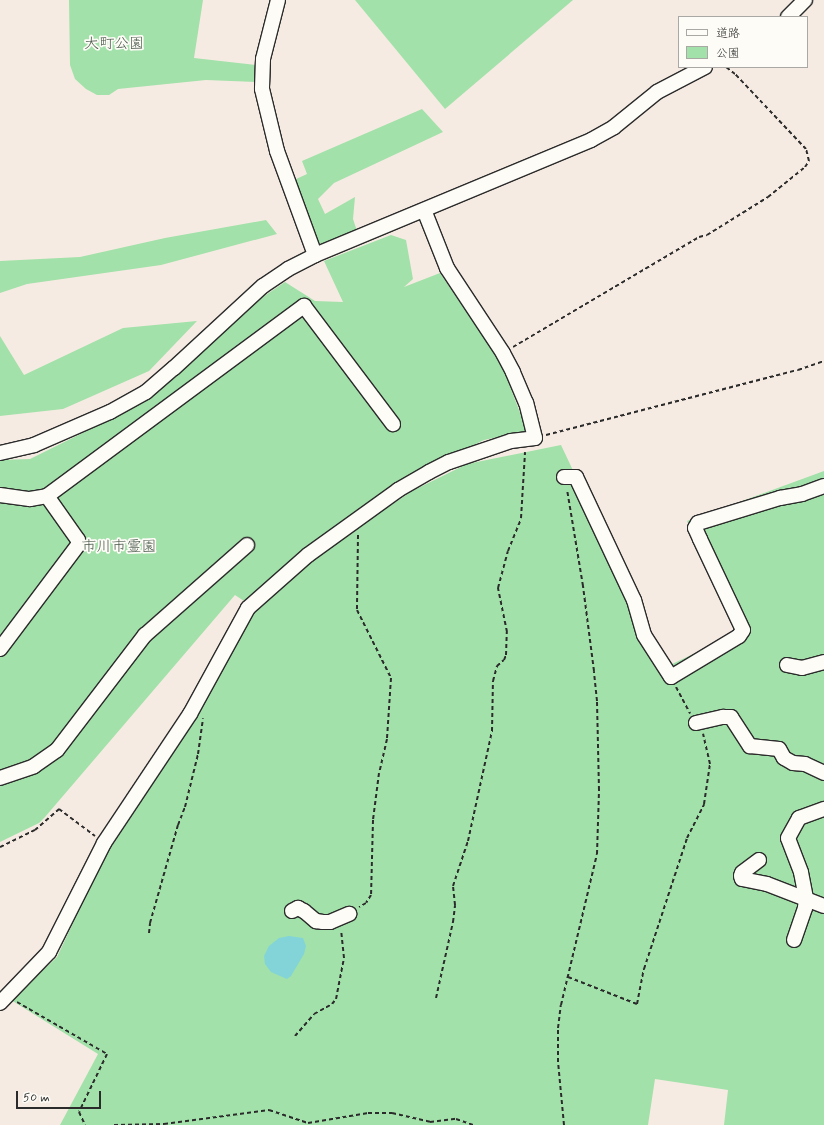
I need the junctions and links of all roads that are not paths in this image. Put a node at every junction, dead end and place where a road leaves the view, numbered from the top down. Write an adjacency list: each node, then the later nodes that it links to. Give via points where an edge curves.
1 (278, 0): 6 (street, via 263,59 262,89 277,151)
2 (805, 0): 3 (street)
3 (789, 16)
4 (703, 68): 5 (street, via 657,92 614,127 591,140)
5 (424, 210): 6 (street); 27 (street, via 447,268 503,353 526,403 531,438 511,441 449,462 398,490 308,555 248,608 190,714 104,842 49,952)
6 (315, 256): 8 (street, via 288,269 263,286 146,392 110,412 34,445)
7 (393, 424): 12 (street, via 304,306)
8 (0, 453)
9 (564, 477): 10 (street, via 576,477 634,600 644,636 670,677 740,636 743,630 695,528 698,523)
10 (824, 486)
11 (0, 495): 12 (street, via 30,499)
12 (47, 496): 14 (street, via 78,540 78,545)
13 (247, 545): 19 (street, via 145,635 57,750 34,766)
14 (0, 648)
15 (824, 662): 16 (street, via 802,668)
16 (787, 665)
17 (696, 724): 18 (street, via 731,717 750,746 779,749 784,758 793,763 805,764)
18 (824, 773)
19 (0, 778)
20 (824, 809): 22 (street, via 799,818 788,838 801,872)
21 (759, 860): 22 (street, via 740,876 742,879 767,884)
22 (806, 898): 23 (street); 26 (street)
23 (824, 906)
24 (292, 911): 25 (street, via 298,908 316,921 323,922 330,922)
25 (349, 914)
26 (794, 940)
27 (4, 999)

